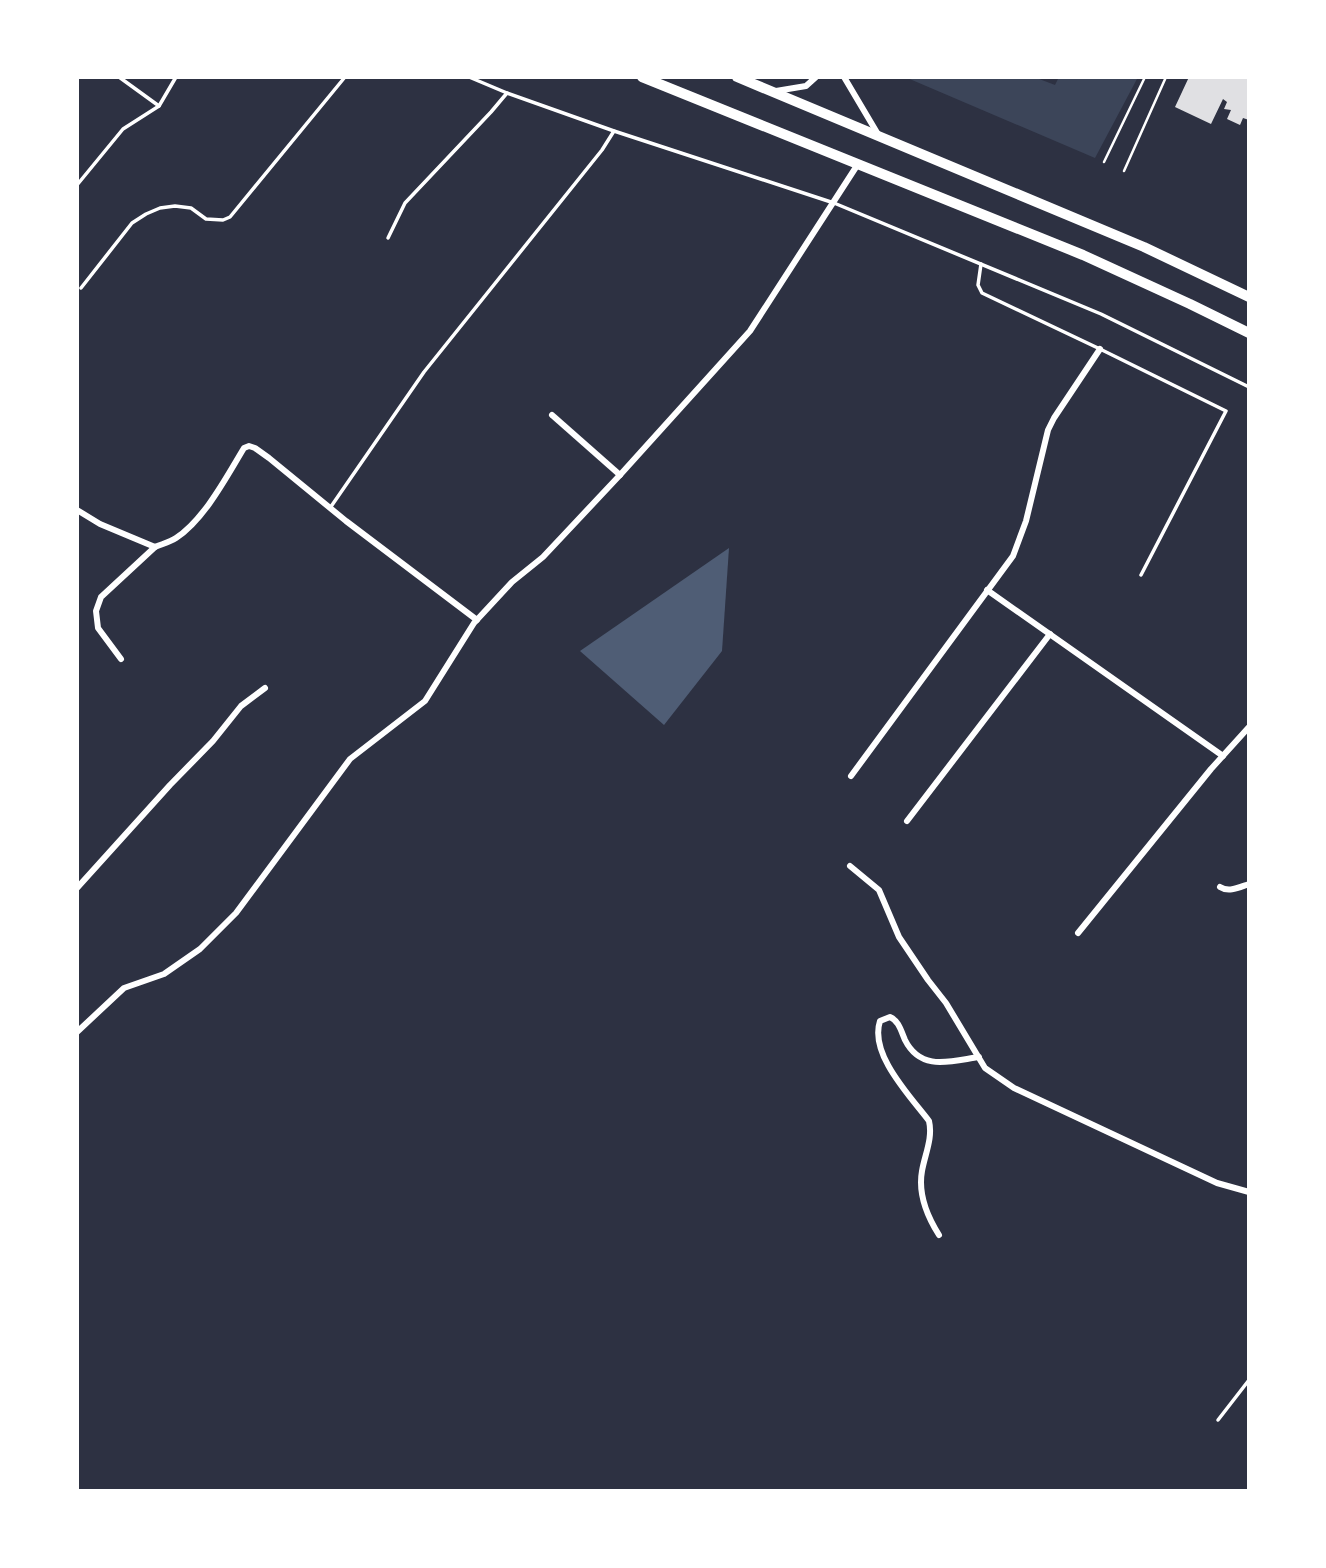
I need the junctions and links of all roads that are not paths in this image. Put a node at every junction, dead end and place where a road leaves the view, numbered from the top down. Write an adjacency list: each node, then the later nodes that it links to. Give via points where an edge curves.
1 (119, 77): 11 (lane)
2 (176, 77): 11 (lane)
3 (345, 77): 19 (lane, via 230,217 206,219 191,208 175,206 146,214 132,223)
4 (469, 77): 10 (lane)
5 (642, 77): 14 (highway)
6 (737, 77): 9 (highway)
7 (816, 77): 9 (street, via 806,86)
8 (844, 77): 13 (street)
9 (770, 91): 13 (highway)
10 (507, 93): 12 (lane); 17 (lane, via 405,203)
11 (159, 106): 15 (lane, via 123,129)
12 (614, 131): 16 (lane); 26 (lane, via 424,372)
13 (879, 136): 20 (highway, via 1144,247)
14 (859, 163): 16 (street); 21 (highway, via 1083,255)
15 (77, 185)
16 (834, 203): 18 (lane); 25 (street, via 750,331)
17 (388, 238)
18 (981, 264): 22 (lane, via 978,285 982,293); 23 (lane, via 1101,314)
19 (81, 288)
20 (1249, 298)
21 (1249, 333)
22 (1100, 349): 29 (lane, via 1226,411); 30 (street, via 1048,430 1013,556)
23 (1249, 387)
24 (552, 415): 25 (street)
25 (620, 475): 31 (street)
26 (330, 508): 28 (street, via 248,446 212,502 186,530); 31 (street)
27 (77, 510): 28 (street)
28 (155, 547): 33 (street, via 102,597 96,611 98,628)
29 (1141, 575)
30 (987, 590): 32 (street); 37 (street)
31 (477, 620): 44 (street, via 425,701 350,759 236,913 200,949 164,974 124,988)
32 (1050, 634): 36 (street); 38 (street)
33 (121, 659)
34 (265, 688): 42 (street, via 241,706)
35 (1249, 727): 36 (street)
36 (1223, 756): 43 (street)
37 (850, 776)
38 (907, 821)
39 (850, 866): 45 (street, via 879,890 900,937)
40 (1249, 884): 41 (street, via 1230,891)
41 (1220, 887)
42 (77, 888)
43 (1079, 933)
44 (77, 1032)
45 (979, 1057): 46 (street, via 985,1068 1014,1088 1217,1183); 47 (street, via 928,1061 907,1044 895,1019 880,1021 877,1030 879,1047 890,1068 929,1121 921,1174 923,1203)
46 (1249, 1192)
47 (939, 1235)
48 (1249, 1380): 49 (lane)
49 (1218, 1420)

